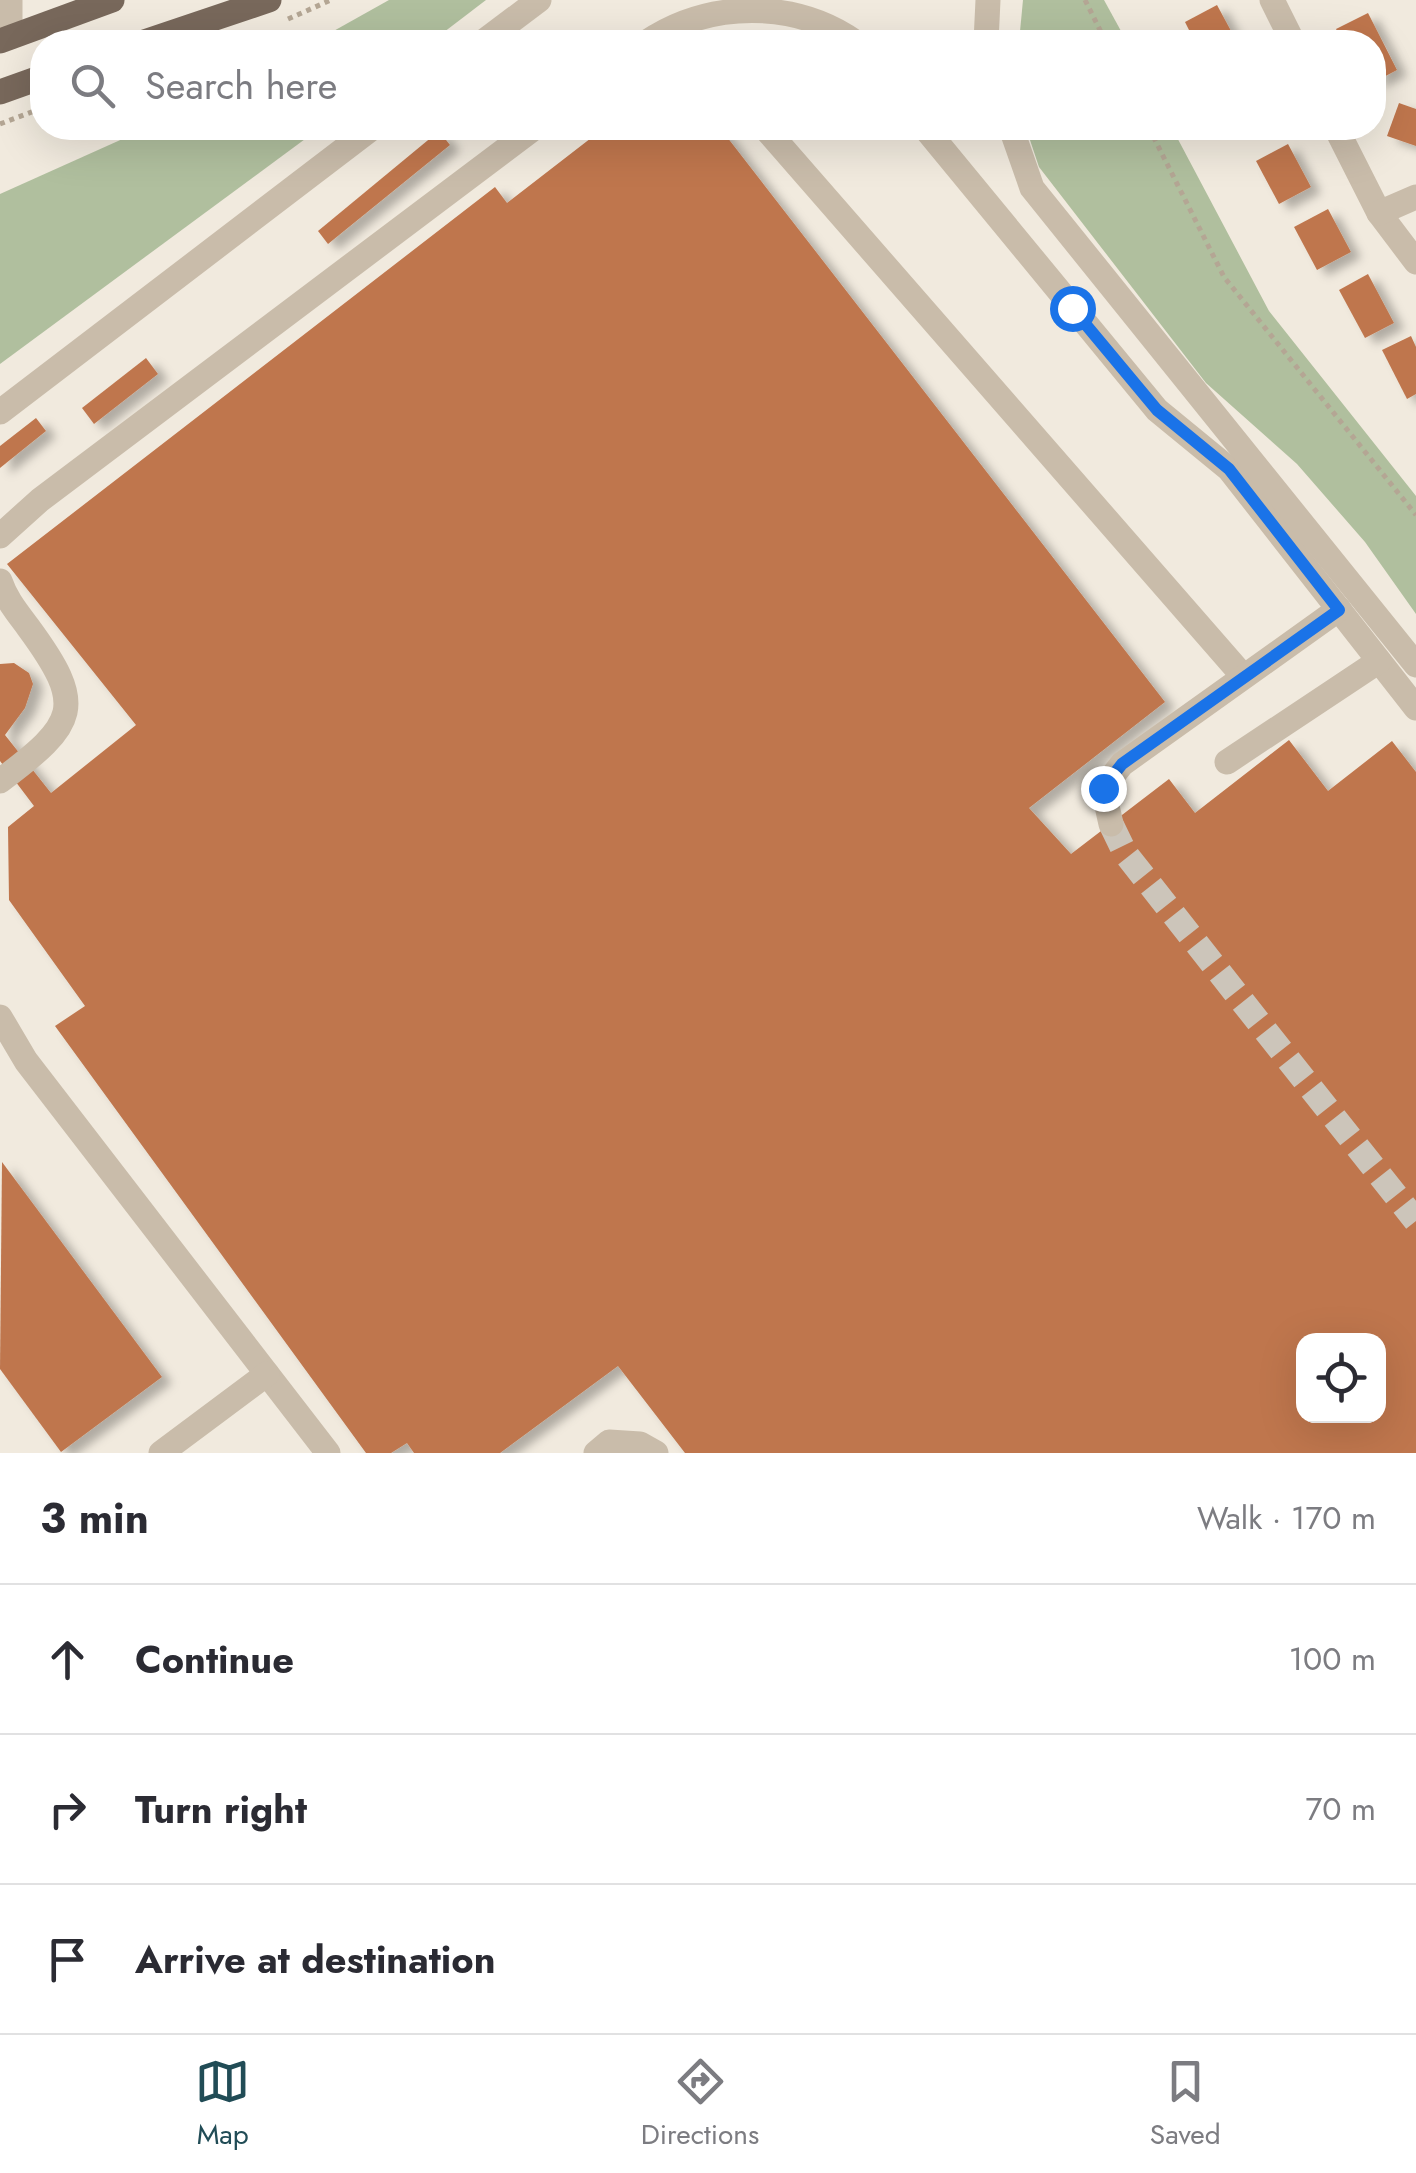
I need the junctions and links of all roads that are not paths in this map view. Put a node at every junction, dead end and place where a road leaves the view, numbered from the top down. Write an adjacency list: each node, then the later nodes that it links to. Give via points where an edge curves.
1 (10, 0): 15 (street)
2 (112, 0): 15 (main road)
3 (269, 0): 8 (main road)
4 (539, 0): 9 (street)
5 (988, 0): 13 (street)
6 (1272, 0): 14 (street)
7 (674, 22): 10 (street); 11 (street); 12 (street, via 715,4 754,0 800,5)
8 (180, 30)
9 (499, 30)
10 (663, 30)
11 (681, 30)
12 (844, 30)
13 (987, 30)
14 (1287, 30)
15 (5, 39)
16 (30, 81): 17 (main road)
17 (0, 92)
18 (356, 140): 27 (street)
19 (518, 140): 28 (street)
20 (775, 140): 33 (street)
21 (935, 140): 30 (street, via 1157,410 1229,469)
22 (1015, 140): 32 (street, via 1032,188)
23 (1342, 140): 25 (street)
24 (1416, 198): 25 (street)
25 (1380, 214): 26 (street)
26 (1416, 262)
27 (0, 412)
28 (0, 536)
29 (0, 580): 36 (street, via 68,690 64,720 48,745)
30 (1339, 610): 31 (street); 33 (street)
31 (1380, 661): 34 (street); 35 (street)
32 (1416, 665)
33 (1243, 676): 37 (street, via 1122,764 1103,788)
34 (1416, 708)
35 (1228, 762)
36 (0, 781)
37 (1111, 824)
38 (0, 1018): 39 (street)
39 (267, 1374): 40 (street); 41 (street)
40 (161, 1453)
41 (328, 1453)
42 (596, 1453): 43 (street, via 609,1442 640,1444)
43 (656, 1453)

